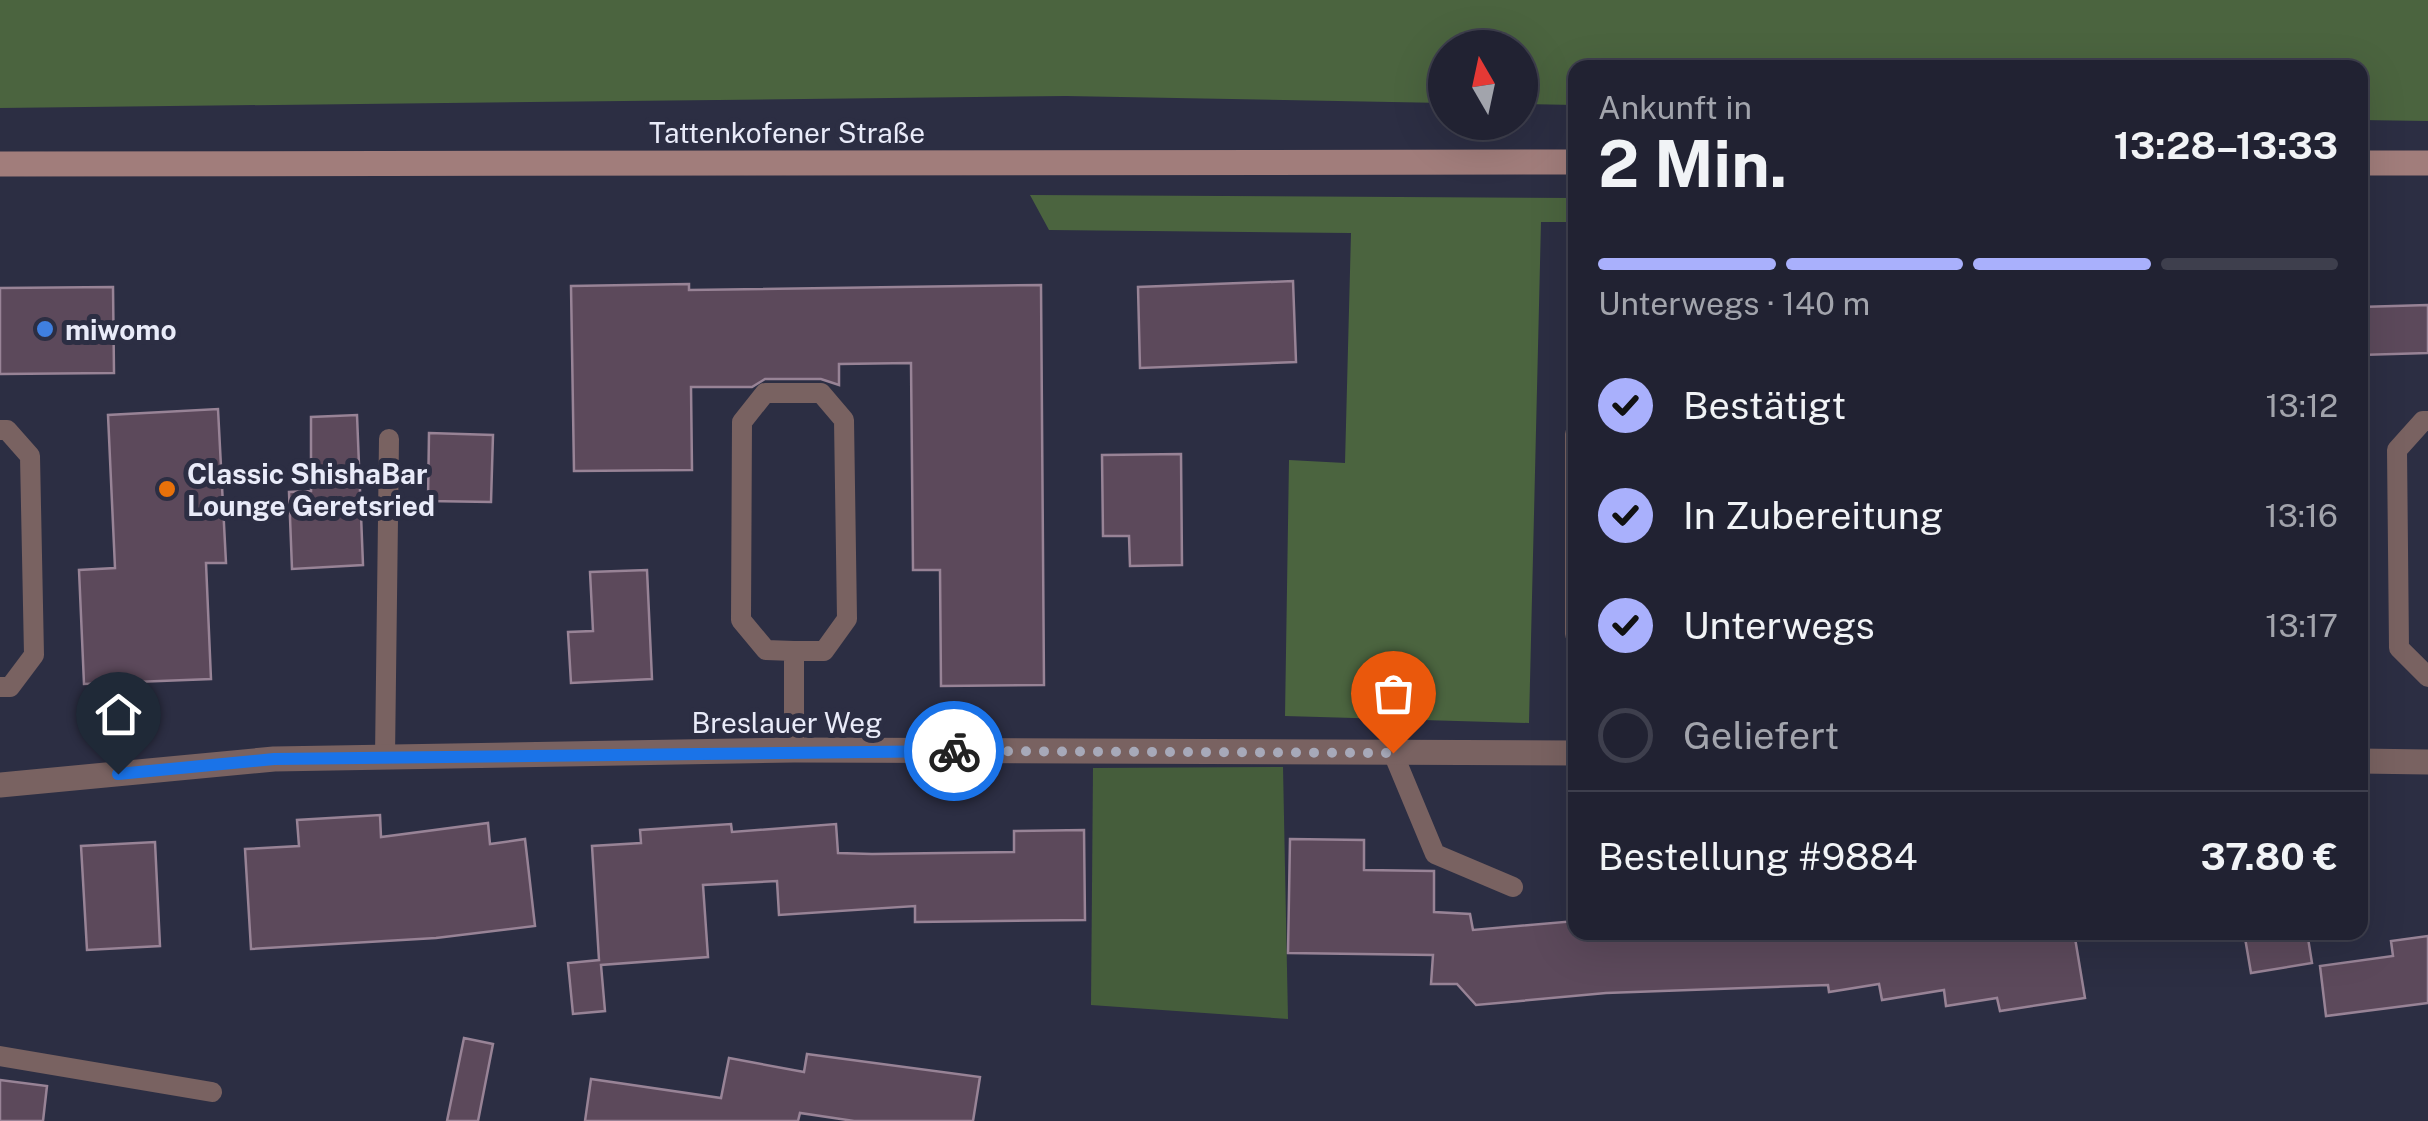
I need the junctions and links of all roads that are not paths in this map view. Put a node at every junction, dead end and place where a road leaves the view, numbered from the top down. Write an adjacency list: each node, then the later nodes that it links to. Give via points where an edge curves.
1 (1568, 162): 4 (main road, Tattenkofener Straße)
2 (2368, 163): 3 (main road)
3 (2428, 163)
4 (0, 164)
5 (2428, 421): 9 (lane, via 2398,450 2400,648)
6 (0, 430): 10 (lane, via 30,456 34,655 10,688)
7 (389, 439): 14 (lane)
8 (794, 651): 8 (lane, via 824,651 847,619 844,420 820,393 765,394 742,422 741,620 766,650); 11 (lane)
9 (2428, 678)
10 (0, 687)
11 (794, 750): 12 (street, Breslauer Weg); 14 (street, Breslauer Weg)
12 (1393, 753): 13 (street, Breslauer Weg); 18 (lane, via 1435,854)
13 (1568, 754)
14 (385, 757): 17 (street, Breslauer Weg, via 274,759)
15 (2368, 761): 16 (street)
16 (2428, 762)
17 (0, 785)
18 (1513, 886)
19 (0, 1056): 20 (lane)
20 (212, 1092)

